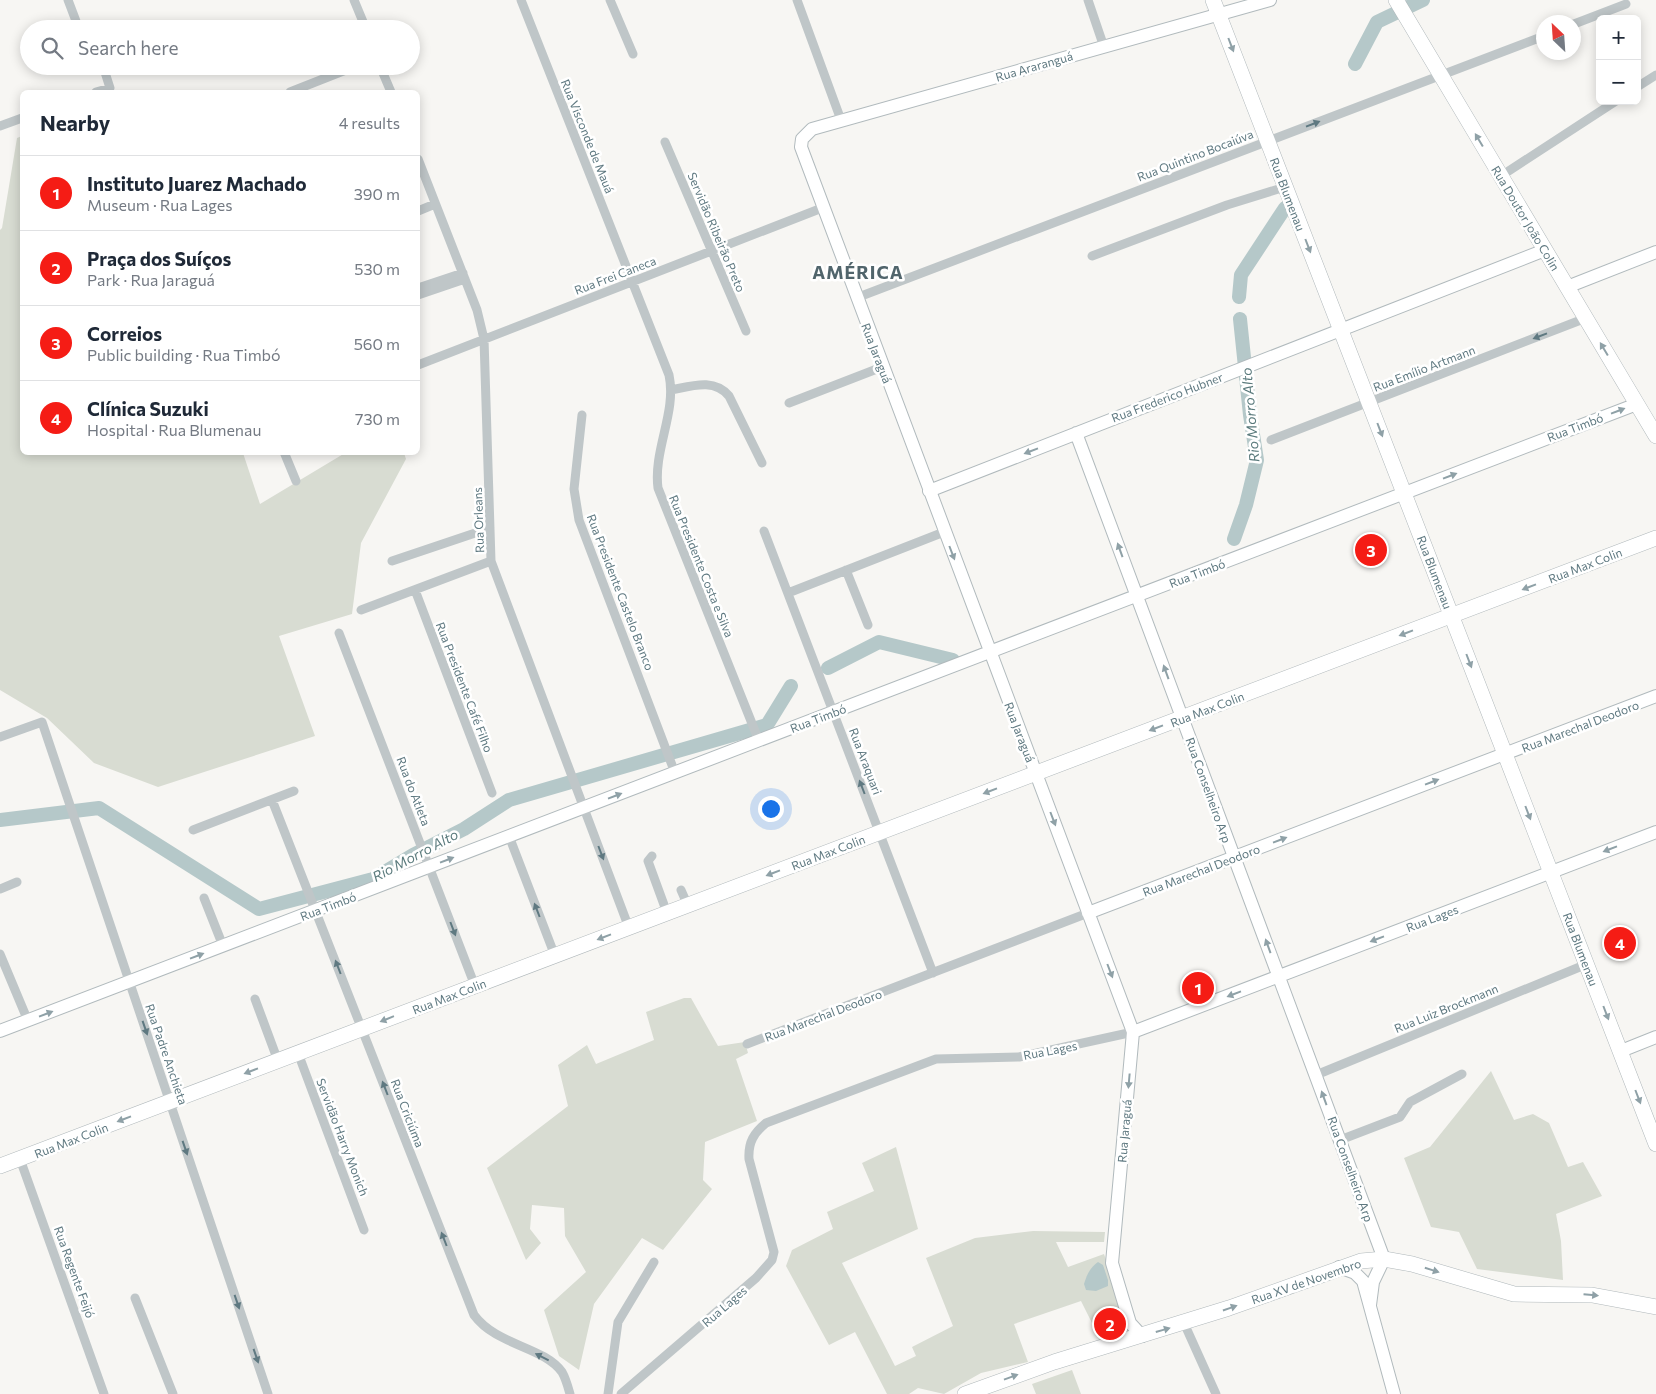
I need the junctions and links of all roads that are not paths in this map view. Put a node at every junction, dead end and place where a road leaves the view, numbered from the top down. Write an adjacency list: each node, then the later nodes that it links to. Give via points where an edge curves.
1 (68, 0): 12 (street)
2 (354, 0): 13 (street)
3 (521, 0): 45 (street, Rua Visconde de Mauá)
4 (610, 0): 17 (street)
5 (796, 0): 29 (street)
6 (1088, 0): 16 (street)
7 (1213, 0): 11 (main road, Rua Blumenau)
8 (1270, 0): 11 (main road, Rua Araranguá)
9 (1626, 4): 14 (street)
10 (1399, 6): 21 (main road, Rua Doutor João Colin)
11 (1219, 14): 16 (main road, Rua Araranguá); 32 (main road, Rua Blumenau, one-way to 32)
12 (76, 20)
13 (362, 20)
14 (1581, 21)
15 (1536, 39): 21 (street, Rua Quintino Bocaiúva)
16 (1104, 47): 29 (main road, Rua Araranguá)
17 (632, 54)
18 (106, 75): 24 (street, via 110,88)
19 (333, 75): 25 (street)
20 (384, 75): 26 (street)
21 (1440, 75): 32 (street, Rua Quintino Bocaiúva, one-way to 21); 35 (main road, Rua Doutor João Colin, one-way to 21)
22 (1656, 75): 23 (street)
23 (1641, 84)
24 (103, 90)
25 (295, 90)
26 (390, 90)
27 (1610, 105): 35 (street)
28 (20, 119): 30 (street)
29 (841, 120): 31 (main road, Rua Araranguá, via 812,129)
30 (0, 126)
31 (802, 139): 38 (main road, Rua Jaraguá, via 802,154)
32 (1268, 141): 36 (main road, Rua Blumenau); 49 (street, Rua Quintino Bocaiúva)
33 (665, 142): 41 (street, Servidão Ribeirão Preto)
34 (420, 164): 37 (street, Rua Orleans)
35 (1501, 176): 40 (main road, Rua Doutor João Colin)
36 (1286, 187): 43 (street, via 1227,205); 51 (main road, Rua Blumenau, one-way to 51)
37 (435, 204): 39 (street); 44 (street, Rua Orleans)
38 (822, 208): 41 (street, Rua Frei Caneca); 49 (main road, Rua Jaraguá)
39 (420, 209)
40 (1545, 250): 46 (main road, Rua Doutor João Colin); 51 (main road, Rua Frederico Hubner)
41 (712, 251): 45 (street, Rua Frei Caneca); 52 (street, Servidão Ribeirão Preto)
42 (1656, 252): 46 (main road)
43 (1092, 256)
44 (464, 276): 47 (street); 48 (street); 53 (street, Rua Orleans)
45 (633, 282): 53 (street, Rua Frei Caneca); 56 (street, Rua Presidente Costa e Silva, via 667,369)
46 (1567, 286): 50 (main road, Rua Doutor João Colin)
47 (420, 287)
48 (420, 294)
49 (856, 298): 55 (main road, Rua Jaraguá)
50 (1586, 318): 57 (street, Rua Emílio Artmann, one-way to 57); 59 (main road, Rua Doutor João Colin, one-way to 50)
51 (1341, 329): 57 (main road, Rua Blumenau); 61 (main road, Rua Frederico Hubner)
52 (746, 331)
53 (484, 339): 54 (street, Rua Frei Caneca); 69 (street, Rua Orleans)
54 (420, 364)
55 (882, 367): 58 (street); 67 (main road, Rua Jaraguá)
56 (671, 390): 65 (street, via 705,384 715,384 723,389); 88 (street, Rua Presidente Costa e Silva, via 657,471 658,488)
57 (1369, 402): 63 (street, Rua Emílio Artmann); 68 (main road, Rua Blumenau, one-way to 68)
58 (789, 403)
59 (1637, 404): 62 (main road, Rua Doutor João Colin); 68 (main road, Rua Timbó, one-way to 59)
60 (582, 415): 90 (street, Rua Presidente Castelo Branco, via 574,488 579,520)
61 (1076, 433): 67 (main road, Rua Frederico Hubner, one-way to 67); 78 (main road, Rua Conselheiro Arp, one-way to 61)
62 (1656, 436)
63 (1271, 440)
64 (285, 455): 66 (street)
65 (762, 463)
66 (296, 481)
67 (929, 491): 71 (main road, Rua Jaraguá)
68 (1404, 493): 78 (main road, Rua Timbó); 80 (main road, Rua Blumenau)
69 (490, 528): 73 (street); 74 (street, Rua Orleans)
70 (764, 531): 77 (street, Rua Araquari)
71 (944, 532): 75 (street); 83 (main road, Rua Jaraguá, one-way to 83)
72 (1656, 538): 80 (main road, Rua Max Colin, one-way to 80)
73 (392, 561)
74 (491, 561): 76 (street); 95 (street, Rua Orleans)
75 (846, 570): 77 (street); 81 (street)
76 (414, 590): 79 (street); 93 (street, Rua Presidente Café Filho)
77 (788, 593): 85 (street, Rua Araquari)
78 (1137, 596): 83 (main road, Rua Timbó); 86 (main road, Rua Conselheiro Arp, one-way to 78)
79 (361, 610)
80 (1452, 616): 86 (main road, Rua Max Colin, one-way to 86); 89 (main road, Rua Blumenau, one-way to 89)
81 (868, 625)
82 (339, 633): 102 (street, Rua do Atleta)
83 (990, 652): 85 (main road, Rua Timbó); 91 (main road, Rua Jaraguá)
84 (1656, 696): 89 (main road, Rua Marechal Deodoro)
85 (833, 712): 88 (main road, Rua Timbó); 98 (street, Rua Araquari, one-way to 85)
86 (1182, 718): 91 (main road, Rua Max Colin, one-way to 91); 101 (main road, Rua Conselheiro Arp)
87 (0, 737): 119 (street, Rua Padre Anchieta, via 42,722)
88 (758, 738): 90 (main road, Rua Timbó)
89 (1505, 754): 101 (main road, Rua Marechal Deodoro, one-way to 89); 103 (main road, Rua Blumenau, one-way to 103)
90 (673, 768): 95 (main road, Rua Timbó, one-way to 90)
91 (1036, 774): 98 (main road, Rua Max Colin, one-way to 98); 111 (main road, Rua Jaraguá, one-way to 111)
92 (294, 791): 94 (street)
93 (492, 793)
94 (272, 800): 96 (street); 108 (street, Rua Criciúma)
95 (584, 808): 99 (main road, Rua Timbó); 112 (street, Rua Orleans, one-way to 112)
96 (193, 830)
97 (1656, 832): 103 (main road, Rua Lages, one-way to 103)
98 (880, 833): 109 (main road, Rua Max Colin, one-way to 109); 117 (street, Rua Araquari)
99 (509, 836): 102 (main road, Rua Timbó, one-way to 99); 115 (street, one-way to 99)
100 (652, 856): 110 (street, via 648,861)
101 (1235, 858): 111 (main road, Rua Marechal Deodoro); 118 (main road, Rua Conselheiro Arp, one-way to 101)
102 (428, 864): 108 (main road, Rua Timbó); 120 (street, Rua do Atleta, one-way to 120)
103 (1551, 872): 116 (main road, Rua Blumenau); 118 (main road, Rua Lages, one-way to 118)
104 (17, 882): 105 (street)
105 (0, 889)
106 (681, 890): 109 (street)
107 (204, 898): 113 (street)
108 (314, 906): 113 (main road, Rua Timbó); 123 (street, Rua Criciúma, one-way to 108)
109 (688, 906): 110 (main road, Rua Max Colin)
110 (667, 913): 112 (main road, Rua Max Colin)
111 (1088, 914): 117 (street, Rua Marechal Deodoro); 125 (main road, Rua Jaraguá, one-way to 125)
112 (629, 928): 115 (main road, Rua Max Colin, one-way to 115)
113 (223, 946): 119 (main road, Rua Timbó, one-way to 113)
114 (0, 954): 122 (street)
115 (554, 956): 120 (main road, Rua Max Colin)
116 (1587, 964): 128 (main road, Rua Blumenau, one-way to 128); 132 (street, Rua Luiz Brockmann)
117 (933, 973): 127 (street, Rua Marechal Deodoro)
118 (1279, 976): 125 (main road, Rua Lages, one-way to 125); 132 (main road, Rua Conselheiro Arp)
119 (129, 982): 122 (main road, Rua Timbó, one-way to 119); 133 (street, Rua Padre Anchieta, one-way to 133)
120 (475, 986): 123 (main road, Rua Max Colin, one-way to 123)
121 (255, 999): 130 (street)
122 (28, 1021): 124 (main road, Rua Timbó)
123 (362, 1029): 129 (main road, Rua Max Colin); 150 (street, Rua Criciúma, one-way to 123, via 565,1378 553,1363 493,1334 474,1315)
124 (0, 1031)
125 (1133, 1032): 146 (main road, Rua Jaraguá, one-way to 146, via 1112,1263 1130,1323); 152 (street, Rua Lages, via 1019,1057 936,1059 766,1123 748,1149 773,1244 772,1260 756,1278)
126 (1656, 1037): 128 (main road)
127 (747, 1044)
128 (1621, 1051): 135 (main road, Rua Blumenau, one-way to 135)
129 (298, 1053): 130 (main road, Rua Max Colin); 138 (street, Servidão Harry Monich)
130 (278, 1061): 133 (main road, Rua Max Colin, one-way to 133)
131 (1462, 1074): 134 (street, via 1410,1102 1400,1117)
132 (1316, 1075): 134 (main road, Rua Conselheiro Arp, one-way to 132)
133 (170, 1102): 136 (main road, Rua Max Colin, one-way to 136); 149 (street, Rua Padre Anchieta, one-way to 149)
134 (1340, 1140): 139 (main road, Rua Conselheiro Arp)
135 (1656, 1144)
136 (20, 1159): 137 (main road, Rua Max Colin); 147 (street, Rua Regente Feijó)
137 (0, 1166)
138 (364, 1230)
139 (1384, 1259): 141 (main road, Rua XV de Novembro); 143 (main road, via 1372,1282); 144 (main road, Rua XV de Novembro, one-way to 144, via 1514,1294 1592,1295)
140 (654, 1262): 151 (street, via 618,1322)
141 (1339, 1267): 143 (main road, via 1359,1276); 145 (main road, Rua XV de Novembro, one-way to 141)
142 (135, 1298): 148 (street)
143 (1370, 1305): 155 (main road)
144 (1656, 1307)
145 (1184, 1323): 146 (main road, Rua XV de Novembro, one-way to 145); 154 (street)
146 (1142, 1336): 153 (main road, Rua XV de Novembro, one-way to 146, via 1054,1362)
147 (104, 1394)
148 (173, 1394)
149 (268, 1394)
150 (570, 1394)
151 (608, 1394)
152 (621, 1394)
153 (965, 1394)
154 (1216, 1394)
155 (1394, 1394)

